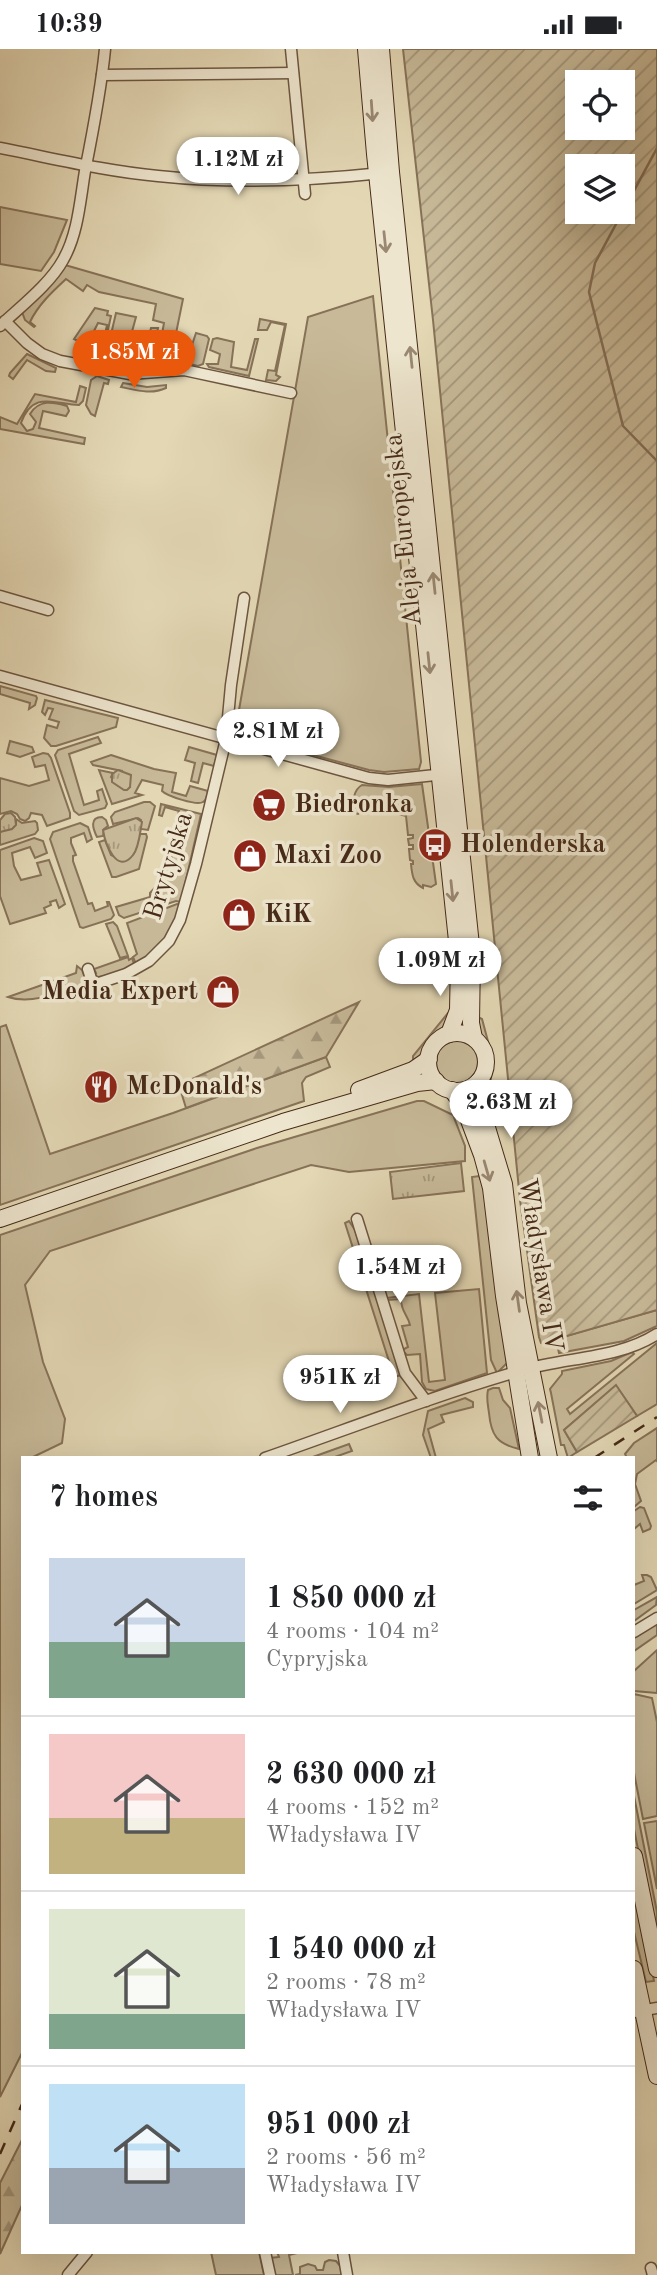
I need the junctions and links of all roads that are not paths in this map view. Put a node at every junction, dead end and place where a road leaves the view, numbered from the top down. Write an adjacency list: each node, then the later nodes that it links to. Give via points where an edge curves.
1 (104, 49): 6 (street)
2 (291, 49): 5 (street)
3 (366, 49): 9 (main road, Aleja Europejska, one-way to 9)
4 (380, 49): 9 (main road, Aleja Europejska)
5 (293, 73): 6 (street); 10 (street)
6 (102, 75): 8 (street)
7 (0, 148): 8 (street)
8 (86, 165): 10 (street, via 195,180); 12 (street, via 76,224 62,261)
9 (385, 173): 10 (street); 19 (main road, Aleja Europejska)
10 (304, 180): 11 (street)
11 (305, 194)
12 (3, 324): 13 (street, via 42,354 60,361 130,374 184,370)
13 (291, 393)
14 (0, 596): 16 (street)
15 (244, 598): 18 (street)
16 (48, 610)
17 (0, 676): 18 (street)
18 (226, 739): 19 (street, via 369,778); 20 (street, Brytyjska, via 186,904 169,941 149,961 115,978 93,985)
19 (447, 773): 21 (main road, Aleja Europejska, one-way to 21, via 459,969 458,1010); 22 (main road, Aleja Europejska, via 472,955)
20 (88, 969)
21 (449, 1034): 22 (main road); 23 (main road, via 435,1044)
22 (474, 1038): 25 (main road, via 486,1058)
23 (429, 1059): 24 (main road); 27 (main road, via 413,1070)
24 (436, 1081): 26 (main road); 27 (main road)
25 (478, 1081): 26 (main road, via 466,1089); 31 (main road, Władysława IV, one-way to 25, via 504,1184 479,1101)
26 (452, 1090): 31 (main road, Władysława IV, one-way to 31, via 464,1107 489,1181 504,1296)
27 (283, 1122): 28 (main road)
28 (0, 1219)
29 (357, 1219): 32 (street, via 405,1373)
30 (657, 1334): 31 (street, via 612,1352)
31 (524, 1370): 32 (street, Władysława IV); 34 (main road, Władysława IV); 35 (main road, Władysława IV, one-way to 31)
32 (426, 1401): 33 (street, Władysława IV)
33 (271, 1456)
34 (530, 1456)
35 (549, 1456)
36 (657, 1618): 37 (street)
37 (635, 1631)
38 (635, 1861): 39 (main road)
39 (657, 1969)
40 (635, 1973): 41 (main road)
41 (644, 2010): 42 (main road)
42 (657, 2076)
43 (85, 2254): 46 (street)
44 (265, 2254): 47 (street)
45 (343, 2254): 48 (street)
46 (68, 2275)
47 (270, 2275)
48 (347, 2275)

